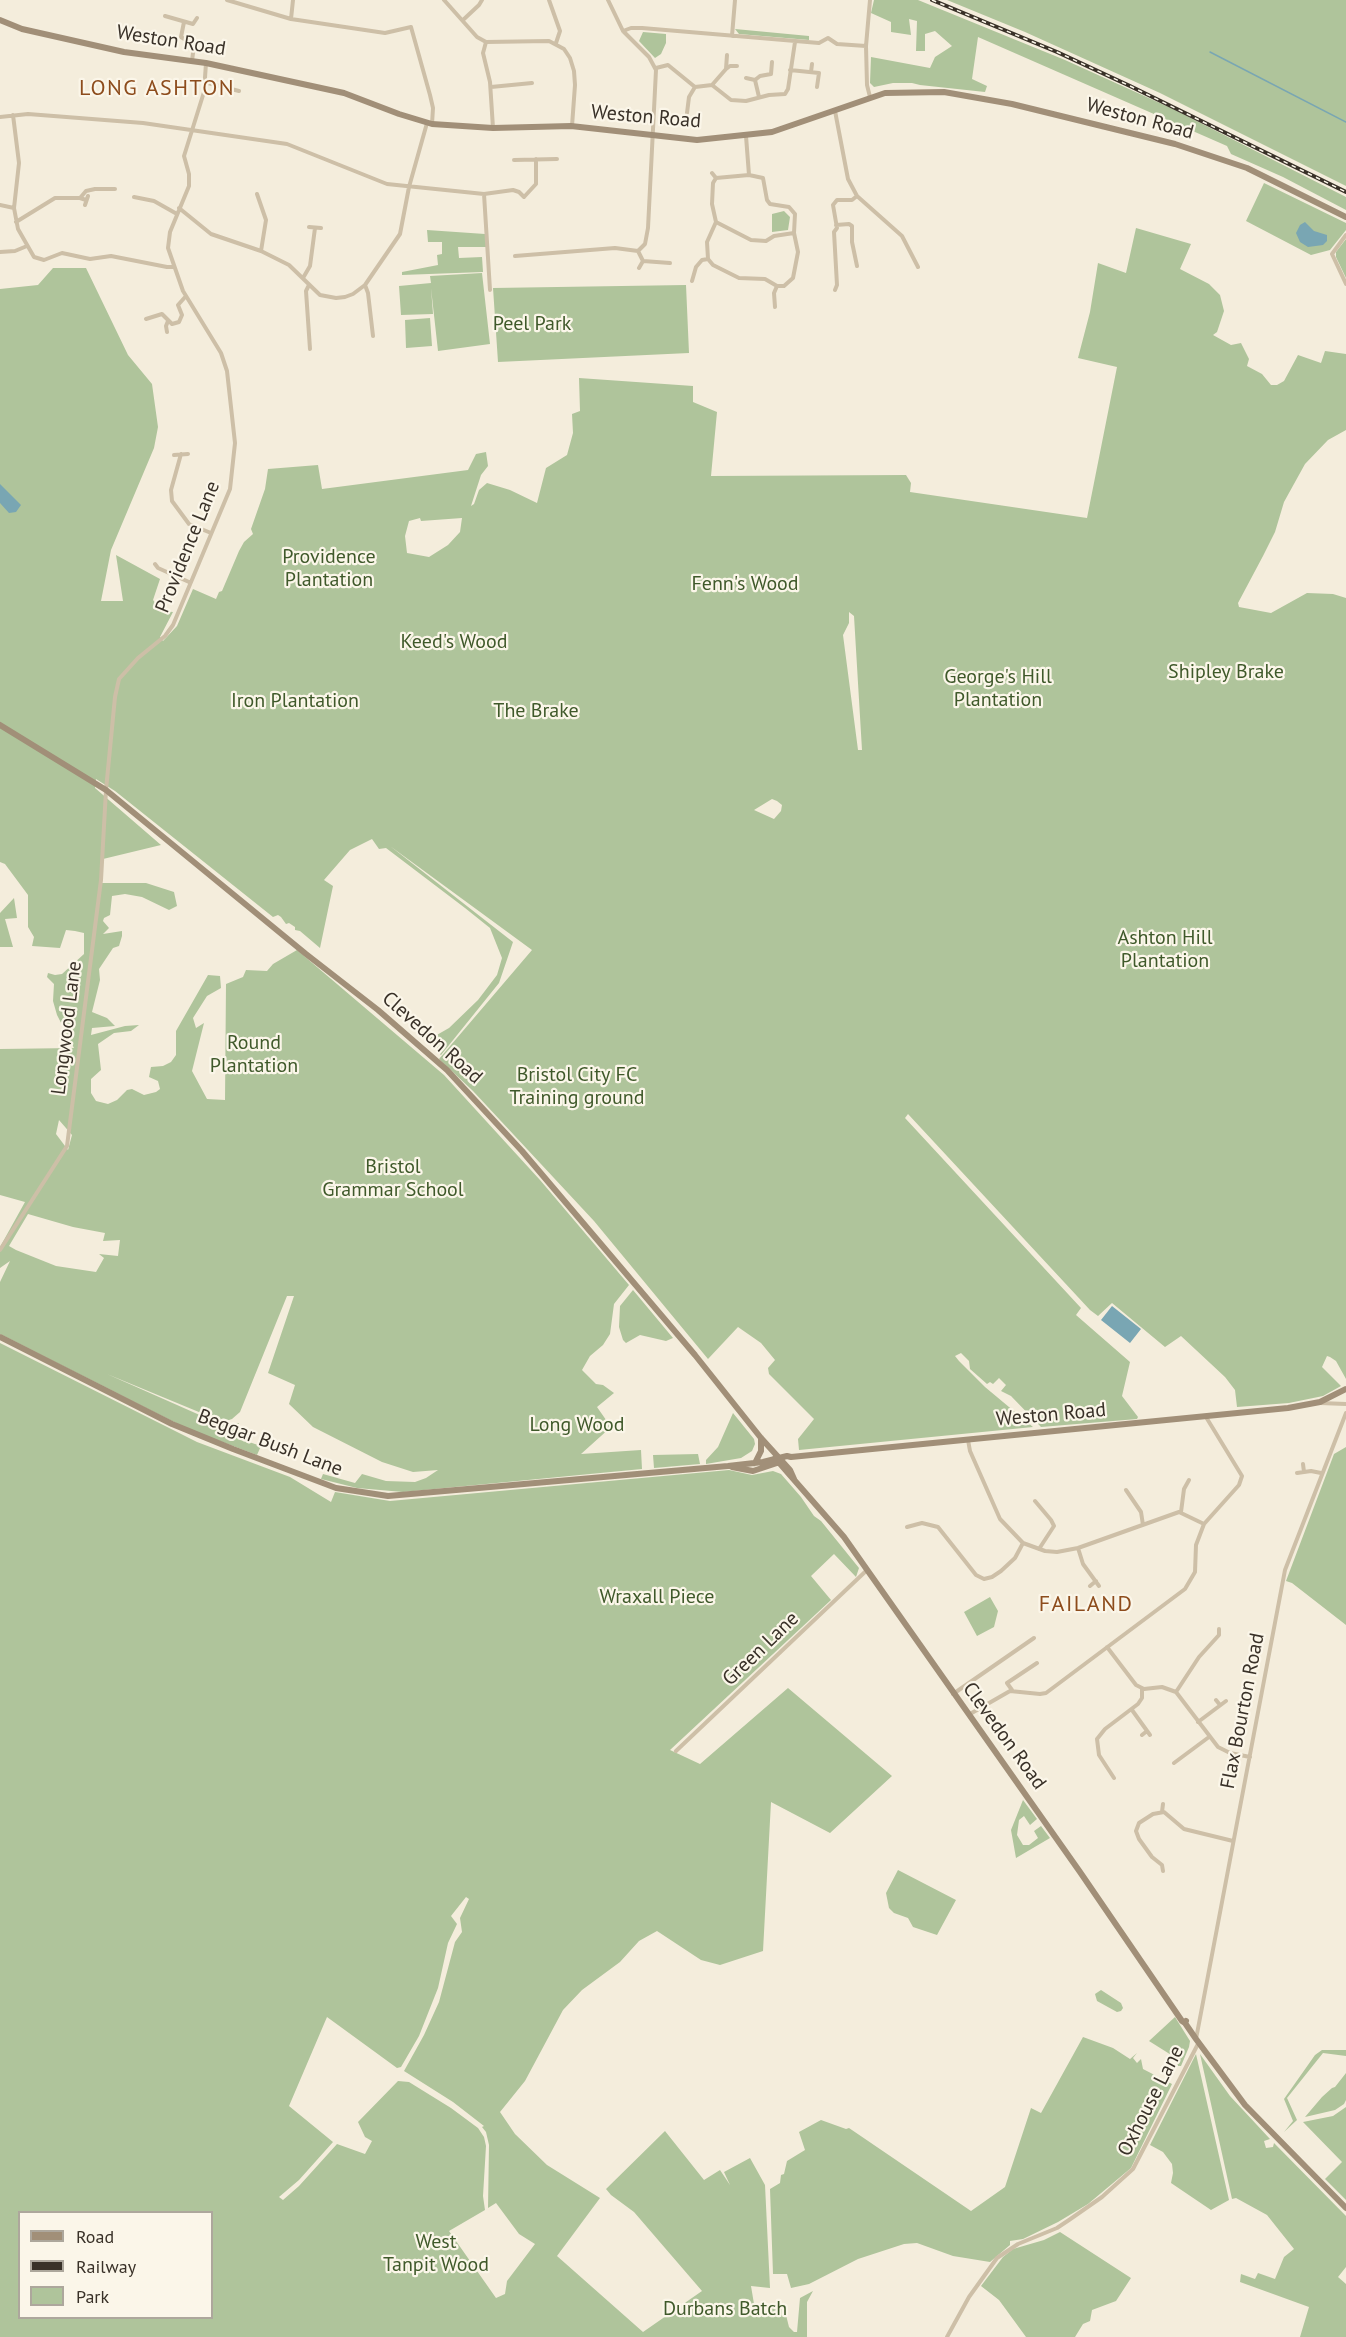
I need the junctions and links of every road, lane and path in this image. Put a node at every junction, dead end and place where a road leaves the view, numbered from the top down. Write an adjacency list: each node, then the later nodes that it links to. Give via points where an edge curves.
1 (227, 0): 11 (street)
2 (293, 0): 11 (street)
3 (444, 0): 13 (street)
4 (482, 0): 13 (street)
5 (549, 0): 19 (street, via 560,31)
6 (608, 0): 15 (street)
7 (735, 0): 16 (street)
8 (870, 0): 20 (street)
9 (165, 16): 14 (street)
10 (197, 18): 14 (street, via 193,24)
11 (291, 19): 46 (street, via 385,33 411,27 431,102)
12 (0, 20): 22 (main road, Weston Road, via 124,52)
13 (463, 20): 17 (street)
14 (184, 22): 22 (street, via 181,37 194,45)
15 (623, 31): 16 (street, via 642,28); 27 (street)
16 (732, 36): 18 (street)
17 (486, 42): 19 (street); 36 (street, via 483,53)
18 (795, 42): 20 (street, via 819,43 828,38 837,44); 29 (street)
19 (556, 43): 47 (street, via 567,53 574,71)
20 (866, 45): 41 (street)
21 (727, 55): 28 (street)
22 (192, 61): 24 (main road, Weston Road)
23 (772, 62): 32 (street, via 771,74)
24 (206, 63): 33 (street, Providence Lane); 46 (main road, Weston Road, via 353,96)
25 (812, 64): 30 (street)
26 (737, 66): 28 (street)
27 (656, 68): 37 (street, via 668,65); 50 (street)
28 (726, 69): 35 (street)
29 (790, 70): 30 (street); 40 (street, via 784,94)
30 (811, 72): 38 (street, via 819,74)
31 (746, 78): 32 (street)
32 (755, 80): 40 (street)
33 (204, 82): 39 (street); 49 (street, Providence Lane)
34 (532, 83): 36 (street)
35 (712, 85): 37 (street); 40 (street, via 731,100)
36 (491, 87): 48 (street)
37 (695, 87): 43 (street, via 688,97)
38 (818, 87)
39 (239, 91)
40 (759, 97)
41 (870, 97): 42 (main road, Weston Road); 72 (main road, Weston Road, via 899,92 944,92 1141,134 1247,168)
42 (835, 111): 51 (main road, Weston Road, via 772,132); 63 (street, via 848,179)
43 (687, 113)
44 (13, 115): 45 (street); 49 (street, via 143,123); 69 (street, via 19,163)
45 (0, 117)
46 (429, 124): 48 (main road, Weston Road); 58 (street)
47 (572, 126): 48 (main road, Weston Road); 50 (main road, Weston Road)
48 (493, 128)
49 (190, 131): 58 (street, via 287,144 377,182); 70 (street, Providence Lane, via 184,156 189,186)
50 (652, 136): 51 (main road, Weston Road, via 698,140); 83 (street, via 647,238)
51 (746, 136): 56 (street)
52 (536, 159): 53 (street); 54 (street); 64 (street, via 536,184)
53 (557, 159)
54 (514, 160)
55 (712, 173): 57 (street)
56 (749, 175): 57 (street); 79 (street, via 764,178 770,204 793,210)
57 (716, 178): 74 (street, via 712,188)
58 (409, 187): 61 (street); 99 (street, via 400,234)
59 (115, 189): 65 (street, via 108,186 86,191)
60 (257, 194): 82 (street, via 266,226)
61 (484, 194): 64 (street, via 513,190); 101 (street)
62 (134, 196): 71 (street, via 154,201)
63 (857, 196): 75 (street, via 833,203); 92 (street, via 903,236)
64 (524, 197): 66 (street)
65 (80, 198): 67 (street); 73 (street, via 55,198)
66 (519, 200)
67 (86, 201)
68 (0, 205): 69 (street)
69 (14, 208): 73 (street)
70 (179, 208): 71 (street, Providence Lane); 82 (street, via 211,234)
71 (177, 214): 91 (street, Providence Lane, via 168,240)
72 (1346, 217)
73 (16, 222): 81 (street)
74 (716, 222): 79 (street, via 751,240 766,241); 86 (street, via 707,242)
75 (836, 225): 90 (street, via 852,226); 102 (street)
76 (309, 227): 77 (street)
77 (315, 228): 78 (street); 95 (street, via 310,266)
78 (321, 228)
79 (794, 233): 100 (street, via 798,252 793,278 786,285)
80 (1346, 235): 97 (street, via 1332,254)
81 (27, 246): 84 (street); 91 (street, via 40,260 62,253)
82 (261, 251): 95 (street, via 289,265)
83 (638, 251): 85 (street); 87 (street)
84 (0, 252)
85 (515, 256)
86 (708, 259): 96 (street, via 696,267); 100 (street, via 739,278 765,279)
87 (643, 261): 88 (street); 93 (street)
88 (664, 263): 89 (street); 94 (street)
89 (670, 263)
90 (857, 266)
91 (174, 267): 103 (street, Providence Lane)
92 (918, 267)
93 (639, 268)
94 (663, 270)
95 (303, 278): 98 (street)
96 (692, 281)
97 (1346, 284)
98 (309, 285): 99 (street, via 320,295 336,298 353,294); 112 (street)
99 (365, 285): 110 (street)
100 (777, 286): 104 (street)
101 (490, 290)
102 (836, 290)
103 (186, 296): 107 (street, via 178,305 180,321); 117 (street, Providence Lane, via 224,358 236,443 230,489)
104 (776, 307)
105 (154, 316): 106 (street); 107 (street, via 162,314); 108 (street)
106 (146, 319)
107 (168, 321): 109 (street)
108 (156, 322)
109 (167, 332)
110 (373, 336)
111 (303, 342): 112 (street)
112 (309, 342): 113 (street)
113 (310, 349)
114 (181, 454): 115 (street); 116 (street); 117 (street, via 171,490 172,501 189,524)
115 (188, 454)
116 (174, 455)
117 (211, 533): 119 (street, Providence Lane)
118 (155, 564): 119 (street)
119 (189, 582): 121 (street, Providence Lane, via 173,625 119,679)
120 (0, 725): 121 (main road, Clevedon Road)
121 (106, 790): 122 (street, Longwood Lane, via 102,875 67,1146); 129 (main road, Clevedon Road, via 447,1070 522,1151)
122 (0, 1250)
123 (0, 1337): 134 (main road, Beggar Bush Lane, via 172,1424 336,1488 387,1496)
124 (1346, 1389): 125 (main road, Weston Road)
125 (1314, 1403): 126 (street, Weston Road); 128 (main road, Weston Road)
126 (1346, 1404)
127 (1346, 1413): 137 (street, Flax Bourton Road)
128 (1206, 1417): 130 (main road, Weston Road); 142 (street, via 1242,1476)
129 (761, 1438): 131 (main road, Clevedon Road); 132 (main road)
130 (968, 1440): 131 (main road, Weston Road); 145 (street, via 997,1513)
131 (779, 1460): 132 (main road, Beggar Bush Lane); 134 (main road, Beggar Bush Lane, via 753,1471); 148 (main road, Clevedon Road)
132 (755, 1463): 134 (main road, Beggar Bush Lane)
133 (1303, 1464): 135 (street)
134 (728, 1466)
135 (1304, 1472): 136 (street); 137 (street)
136 (1297, 1473)
137 (1321, 1473): 169 (street, Flax Bourton Road, via 1285,1570)
138 (1189, 1480): 141 (street)
139 (1126, 1494): 143 (street, via 1141,1512)
140 (1035, 1501): 147 (street, via 1045,1509 1054,1526)
141 (1181, 1512): 142 (street); 143 (street)
142 (1204, 1524): 154 (street, via 1196,1545 1195,1572 1187,1587)
143 (1143, 1525): 146 (street)
144 (907, 1527): 145 (street, via 913,1523 938,1527 976,1575 984,1579 1001,1571 1018,1554)
145 (1023, 1542): 147 (street)
146 (1078, 1548): 147 (street, via 1057,1552); 149 (street)
147 (1039, 1549)
148 (867, 1570): 159 (main road, Clevedon Road); 168 (street, Green Lane)
149 (1095, 1581): 150 (street); 151 (street)
150 (1090, 1586)
151 (1099, 1586)
152 (1219, 1629): 158 (street, via 1219,1635)
153 (1034, 1638): 159 (street)
154 (1107, 1647): 156 (street); 157 (street, via 1046,1693)
155 (1037, 1663): 157 (street, via 1007,1683)
156 (1142, 1689): 158 (street); 163 (street, via 1140,1701)
157 (1012, 1690): 164 (street)
158 (1176, 1692): 165 (street)
159 (953, 1694): 164 (main road, Clevedon Road)
160 (1216, 1700): 162 (street)
161 (1226, 1701): 162 (street)
162 (1220, 1705): 165 (street)
163 (1132, 1710): 166 (street, via 1149,1733); 171 (street, via 1097,1739 1096,1748)
164 (968, 1715): 176 (main road, Clevedon Road)
165 (1198, 1722): 167 (street)
166 (1142, 1735)
167 (1209, 1737): 169 (street, via 1223,1750); 170 (street)
168 (676, 1751)
169 (1250, 1757): 174 (street, Flax Bourton Road)
170 (1174, 1763)
171 (1110, 1776)
172 (1163, 1804): 173 (street)
173 (1162, 1812): 174 (street, via 1184,1829); 175 (street, via 1139,1823 1136,1829 1143,1845 1164,1863)
174 (1233, 1841): 176 (street, Flax Bourton Road)
175 (1163, 1871)
176 (1196, 2038): 177 (main road, Clevedon Road, via 1245,2105); 178 (street, Oxhouse Lane, via 1133,2169 1069,2220 997,2258)
177 (1346, 2208)
178 (947, 2337)

